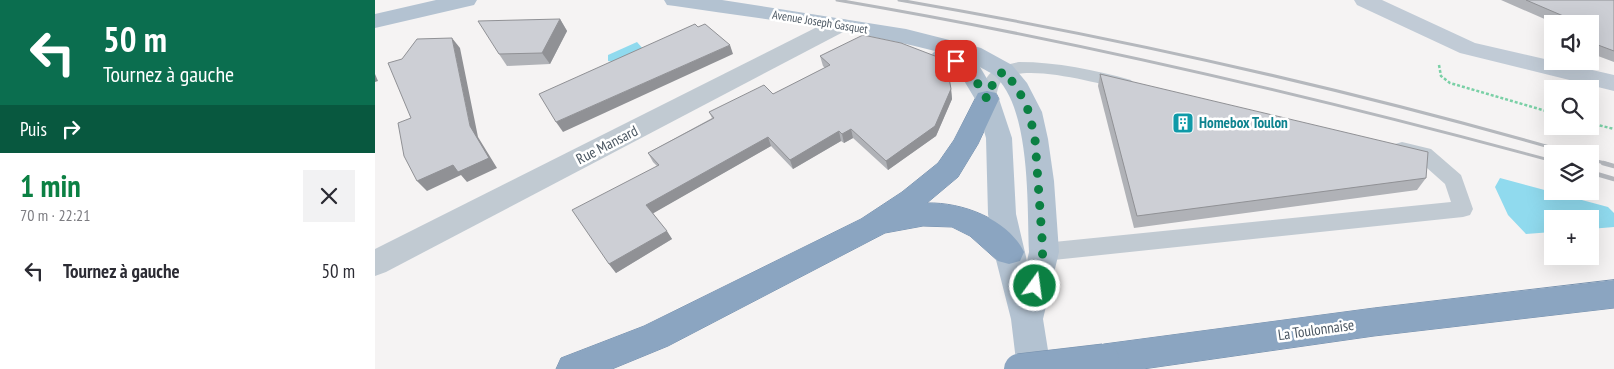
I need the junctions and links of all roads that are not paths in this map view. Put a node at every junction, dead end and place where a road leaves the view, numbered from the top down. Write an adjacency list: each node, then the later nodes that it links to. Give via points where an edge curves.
1 (466, 0): 4 (main road)
2 (675, 0): 5 (main road, Avenue Joseph Gasquet)
3 (1365, 0): 8 (main road, via 1477,50)
4 (380, 16)
5 (839, 25): 6 (main road, Avenue Joseph Gasquet); 15 (street, Rue Mansard)
6 (906, 36): 7 (main road, Avenue Joseph Gasquet, via 973,53); 10 (main road, Avenue Joseph Gasquet, via 969,69)
7 (1004, 71): 9 (lane, via 1061,69); 10 (lane, via 995,78); 14 (main road, Avenue Joseph Gasquet, via 1018,89 1029,112 1035,139)
8 (1614, 83)
9 (1147, 89)
10 (987, 99): 12 (highway, via 948,170); 13 (main road, Avenue Joseph Gasquet, via 999,138 1002,214)
11 (1386, 145): 14 (lane, via 1424,154 1454,180 1463,209)
12 (871, 227): 13 (highway, via 912,215 944,213 991,234); 18 (highway, via 656,336)
13 (1009, 252): 17 (main road, Avenue Joseph Gasquet)
14 (1043, 252): 17 (main road, Avenue Joseph Gasquet)
15 (375, 264)
16 (1614, 294): 19 (highway, La Toulonnaise, bridge)
17 (1027, 319): 20 (main road, Avenue Joseph Gasquet)
18 (573, 369)
19 (1019, 369)
20 (1034, 369)

